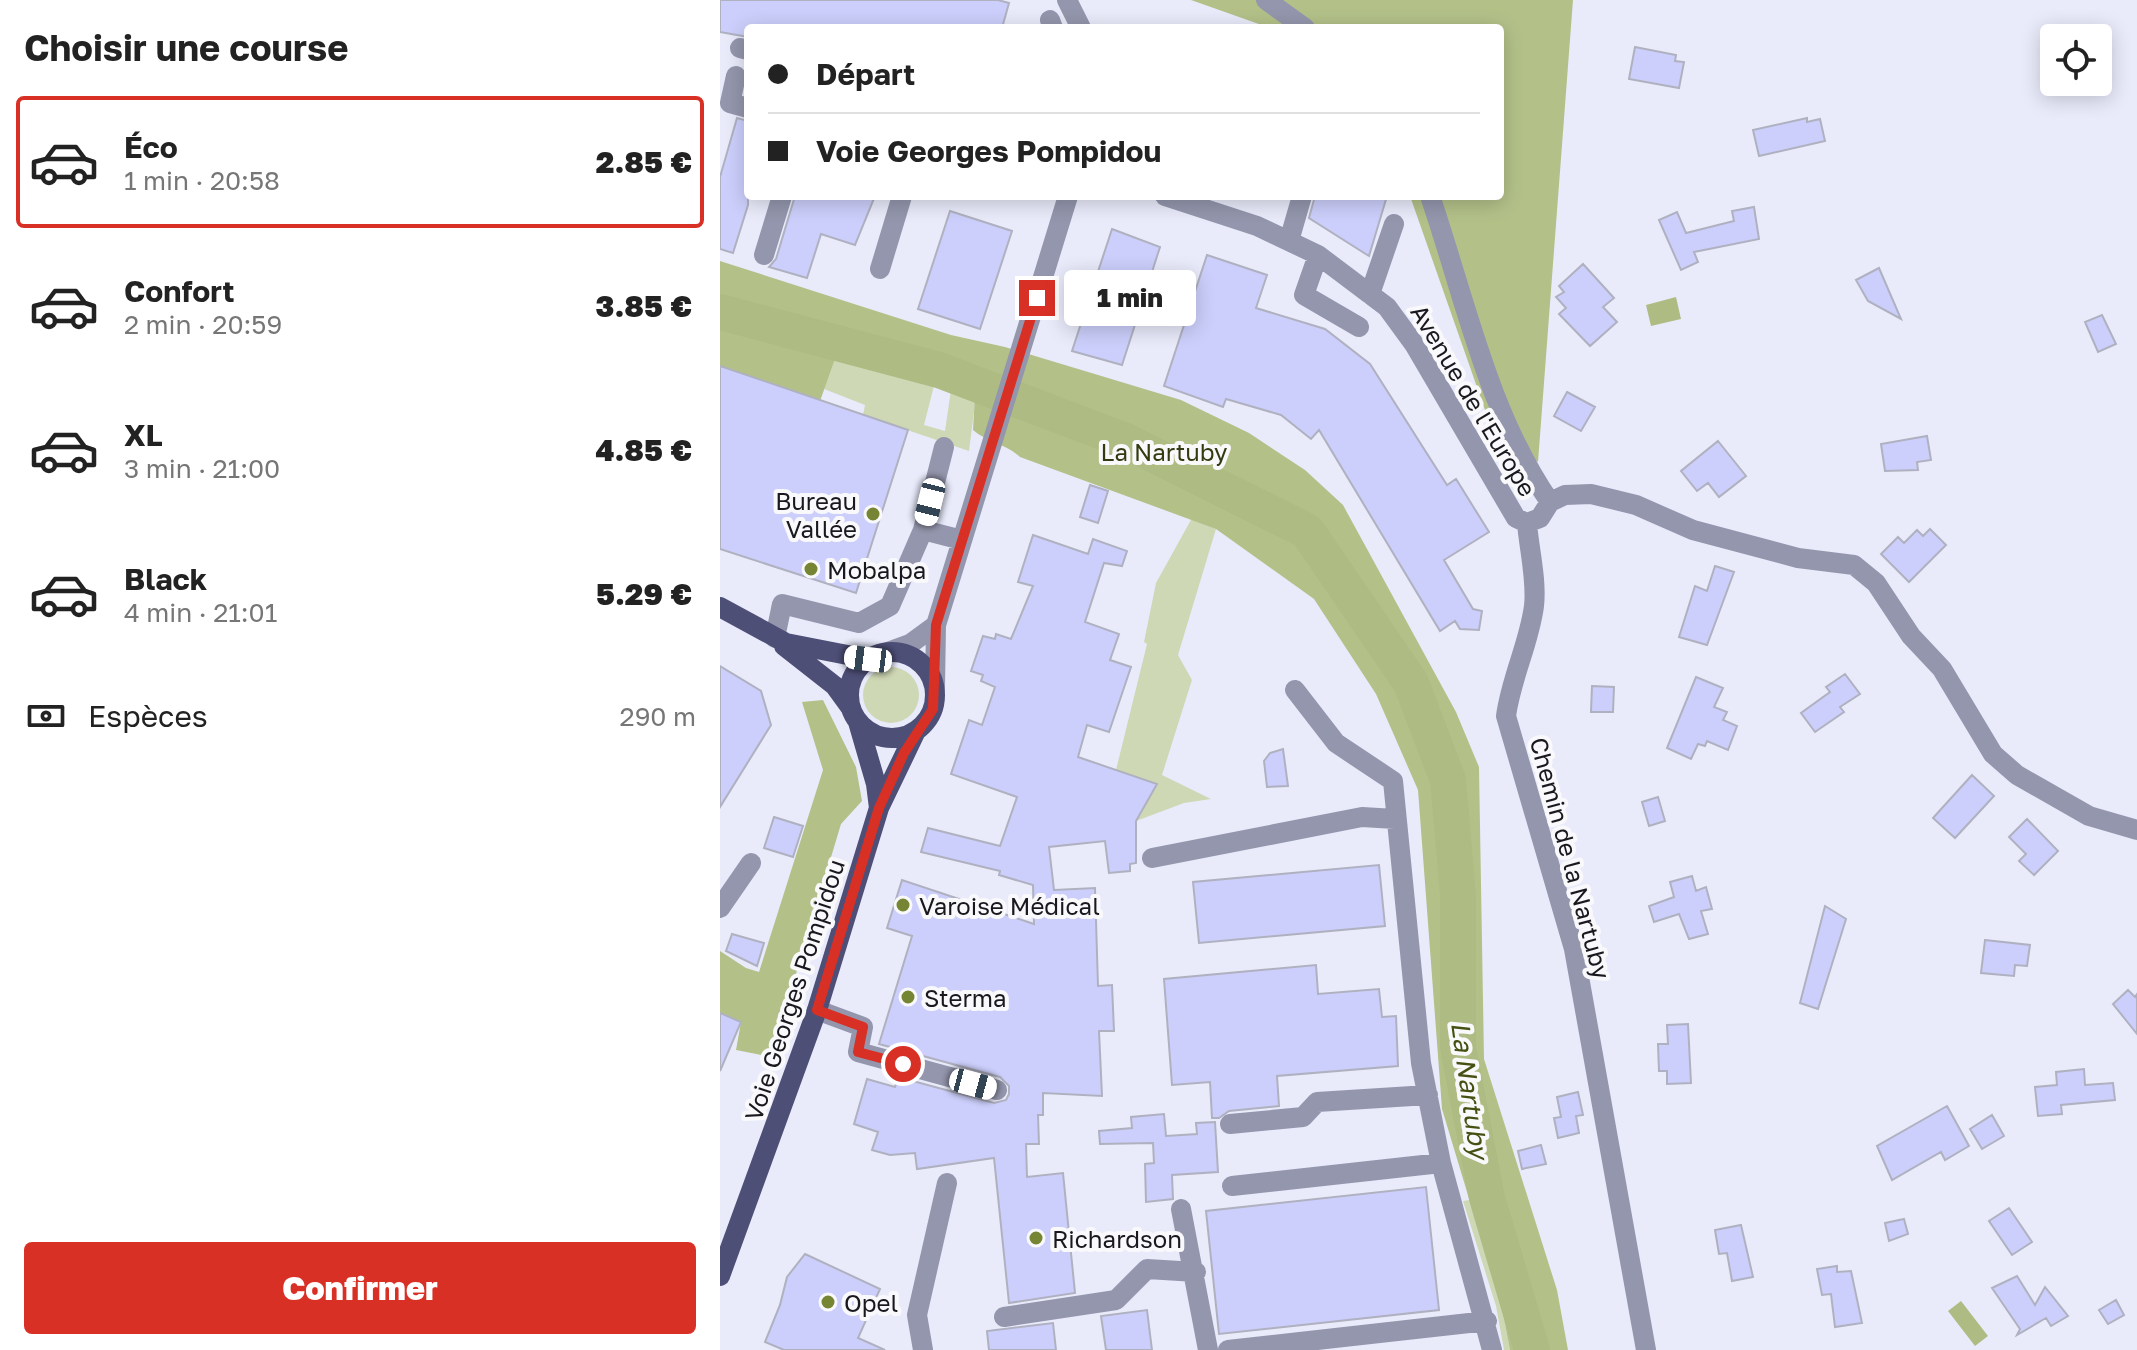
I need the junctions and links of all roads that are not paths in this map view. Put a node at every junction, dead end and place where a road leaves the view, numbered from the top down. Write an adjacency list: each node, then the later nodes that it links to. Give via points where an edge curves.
1 (1067, 0): 3 (street)
2 (1266, 0): 4 (street)
3 (1079, 24)
4 (1299, 24)
5 (735, 76): 6 (street, via 730,103)
6 (744, 107)
7 (781, 200): 15 (street)
8 (901, 200): 17 (street)
9 (1067, 200): 24 (street)
10 (1189, 200): 14 (street, Avenue de l'Europe)
11 (1301, 200): 14 (street)
12 (1431, 200): 21 (street, via 1496,398)
13 (1394, 224): 18 (street)
14 (1289, 241): 16 (street, Avenue de l'Europe)
15 (764, 255)
16 (1318, 255): 18 (street, Avenue de l'Europe); 19 (street, via 1304,295)
17 (880, 269)
18 (1370, 294): 22 (street, Avenue de l'Europe, via 1387,307 1414,344 1516,518)
19 (1359, 327)
20 (944, 447): 23 (street)
21 (1550, 502): 22 (street, via 1540,518); 36 (street, via 1591,494 1636,505 1707,534 1798,558 1854,565 1876,583 1911,636 1942,669 1993,754 2017,775 2089,816)
22 (1527, 523): 56 (street, Chemin de la Nartuby, via 1534,604 1510,683 1506,716 1574,949)
23 (923, 530): 24 (street); 27 (street, via 890,606 859,623 782,604)
24 (962, 540): 26 (street)
25 (720, 607): 27 (main road)
26 (936, 625): 28 (street); 30 (street)
27 (775, 638): 29 (main road); 32 (main road, via 835,686)
28 (888, 652): 29 (main road); 30 (main road, via 921,663)
29 (868, 659): 32 (main road, via 851,681)
30 (935, 687): 33 (main road, via 931,715)
31 (1295, 690): 35 (street, via 1336,743 1393,781)
32 (854, 715): 33 (main road, via 882,737); 34 (main road, Voie Georges Pompidou)
33 (916, 731): 34 (main road, Voie Georges Pompidou)
34 (879, 808): 40 (main road, Voie Georges Pompidou)
35 (1395, 819): 37 (street, via 1362,817); 42 (street)
36 (2137, 830)
37 (1152, 858)
38 (751, 863): 39 (street)
39 (720, 908)
40 (817, 1010): 41 (street, via 863,1027 858,1052); 49 (main road, Voie Georges Pompidou)
41 (997, 1090)
42 (1428, 1095): 43 (street, via 1317,1102 1303,1117); 44 (street)
43 (1230, 1124)
44 (1441, 1163): 46 (street); 51 (street)
45 (947, 1183): 52 (street, via 917,1315)
46 (1232, 1186)
47 (1181, 1209): 48 (street)
48 (1196, 1272): 50 (street, via 1147,1269 1116,1300); 53 (street)
49 (720, 1276)
50 (1004, 1317)
51 (1487, 1321): 54 (street); 55 (street)
52 (923, 1350)
53 (1208, 1350)
54 (1228, 1350)
55 (1492, 1350)
56 (1646, 1350)

